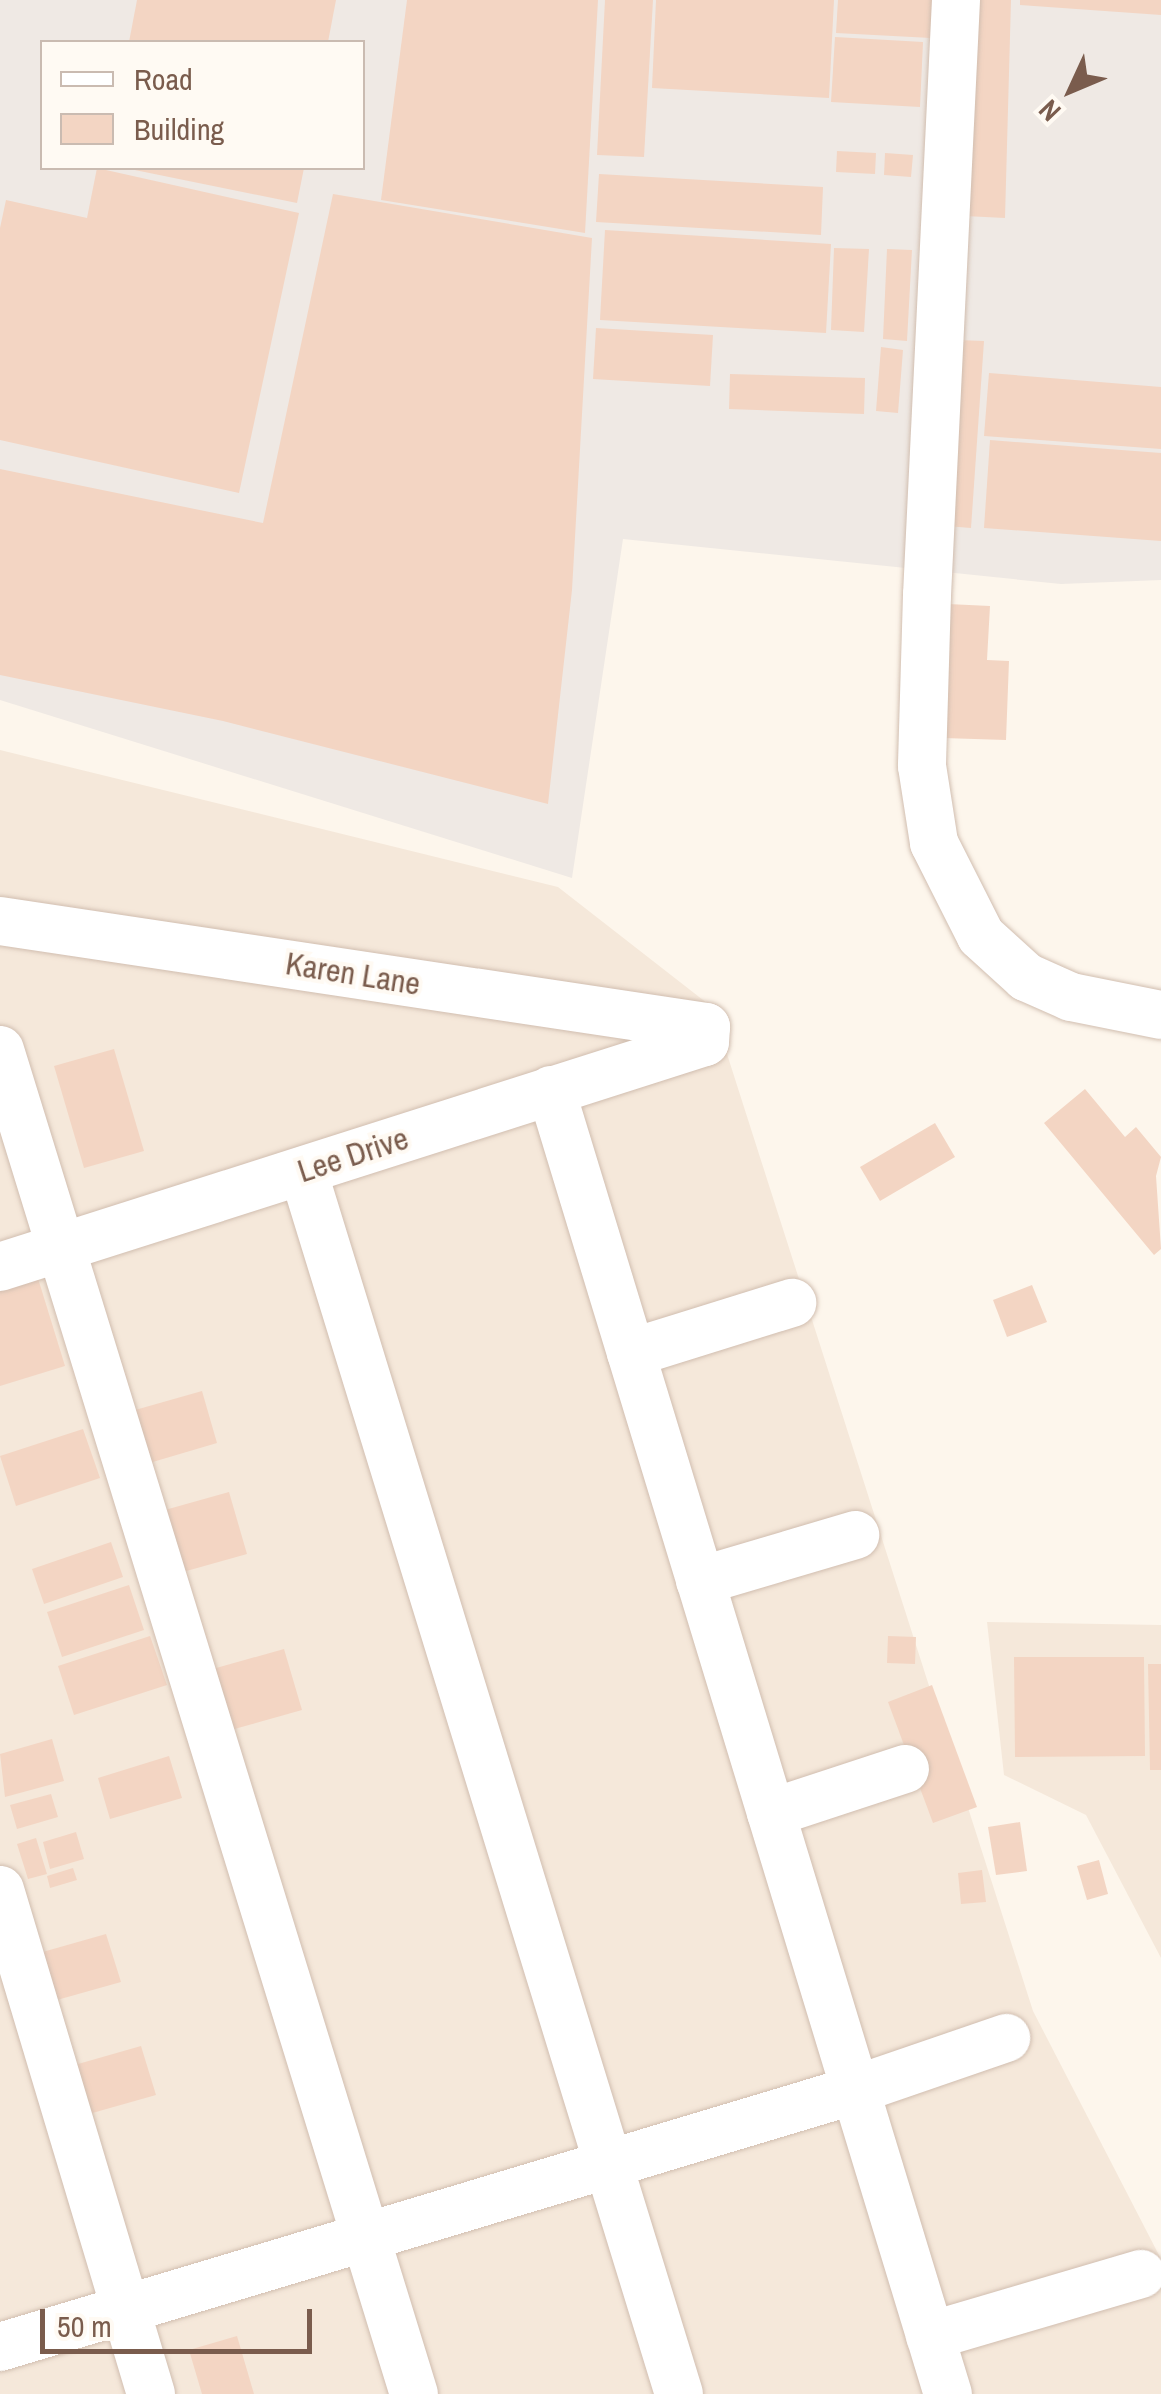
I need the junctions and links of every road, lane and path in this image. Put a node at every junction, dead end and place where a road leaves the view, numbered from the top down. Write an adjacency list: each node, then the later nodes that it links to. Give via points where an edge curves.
1 (956, 0): 3 (street, via 922,766 934,843 981,936 1026,977 1071,997)
2 (0, 921): 4 (street, Karen Lane)
3 (1161, 1015)
4 (706, 1035): 6 (street, Lee Drive)
5 (0, 1050): 8 (street)
6 (550, 1090): 7 (street, Lee Drive); 11 (street)
7 (303, 1171): 8 (street, Lee Drive); 19 (street)
8 (60, 1250): 9 (street, Lee Drive); 20 (street)
9 (0, 1267)
10 (792, 1302): 11 (street)
11 (630, 1354): 13 (street)
12 (855, 1535): 13 (street)
13 (700, 1581): 15 (street)
14 (905, 1769): 15 (street)
15 (770, 1812): 18 (street)
16 (0, 1890): 22 (street)
17 (1006, 2038): 18 (street)
18 (855, 2090): 19 (street); 23 (street)
19 (609, 2166): 20 (street); 27 (street)
20 (366, 2240): 22 (street); 26 (street)
21 (1140, 2274): 23 (street)
22 (126, 2310): 24 (street); 25 (street)
23 (930, 2336): 28 (street)
24 (0, 2347)
25 (151, 2394)
26 (414, 2394)
27 (679, 2394)
28 (948, 2394)

